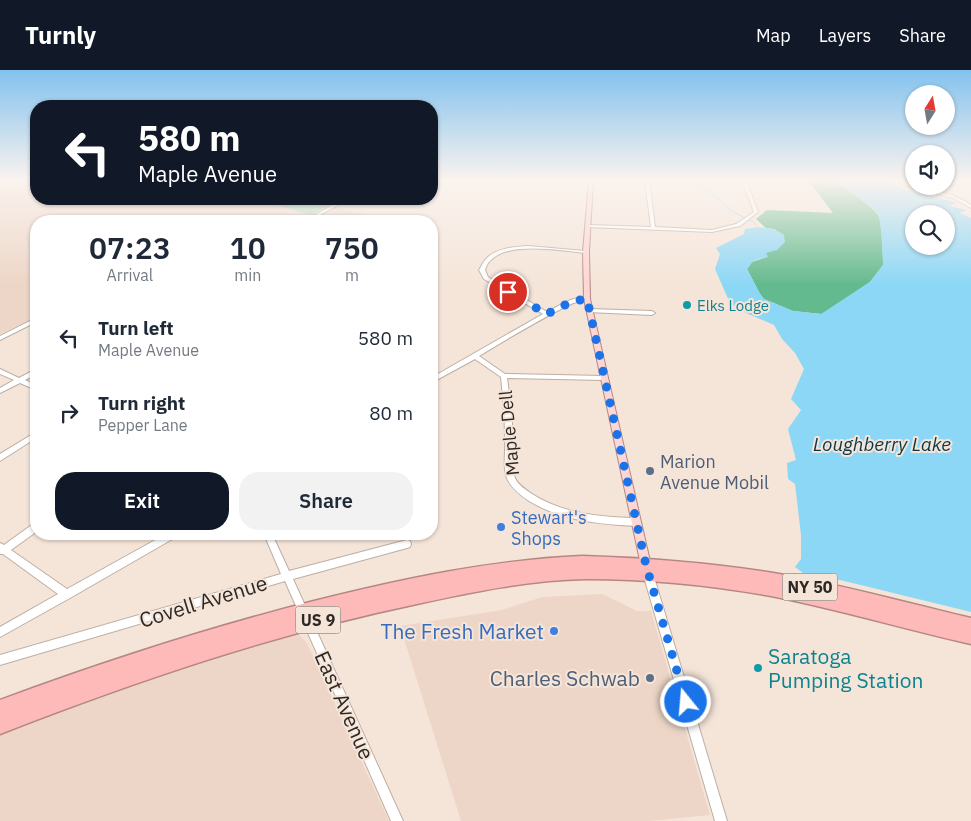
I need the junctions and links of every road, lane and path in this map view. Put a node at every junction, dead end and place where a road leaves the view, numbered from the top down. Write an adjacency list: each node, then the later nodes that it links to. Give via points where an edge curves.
1 (589, 215): 4 (main road)
2 (652, 215): 5 (street)
3 (751, 215): 5 (street, via 730,228 712,231)
4 (589, 226): 5 (street); 6 (main road)
5 (653, 229)
6 (586, 252): 7 (main road); 10 (street, via 519,248 499,252 484,263 482,270 486,278)
7 (587, 299): 8 (main road); 10 (street, via 573,301)
8 (590, 311): 9 (street); 18 (main road)
9 (652, 313)
10 (547, 314): 13 (street)
11 (30, 323): 12 (street)
12 (0, 338)
13 (475, 356): 16 (street, Maple Dell); 17 (street)
14 (0, 371): 19 (street)
15 (30, 374): 19 (street)
16 (504, 376): 18 (street); 24 (street, Maple Dell, via 510,475 516,486 556,512 610,522)
17 (438, 377)
18 (604, 378): 24 (main road)
19 (19, 380): 20 (street); 21 (street)
20 (30, 385)
21 (0, 391)
22 (30, 439): 23 (street)
23 (0, 458)
24 (636, 522): 30 (main road)
25 (30, 531): 29 (street)
26 (163, 540): 32 (street)
27 (271, 540): 31 (street, East Avenue)
28 (407, 544): 31 (street, Covell Avenue)
29 (1, 550): 32 (street)
30 (648, 571): 33 (highway, US 9, via 519,578); 34 (highway, NY 50, via 724,572 780,581); 36 (highway, NY 50, via 770,590); 41 (street)
31 (288, 576): 33 (street, East Avenue); 37 (street, Covell Avenue)
32 (67, 595): 35 (street)
33 (306, 616): 38 (highway, US 9, via 207,638); 39 (highway, US 9, via 94,688); 40 (street, East Avenue)
34 (971, 625)
35 (0, 632)
36 (971, 637)
37 (0, 660)
38 (0, 708)
39 (0, 725)
40 (397, 821)
41 (721, 821)

